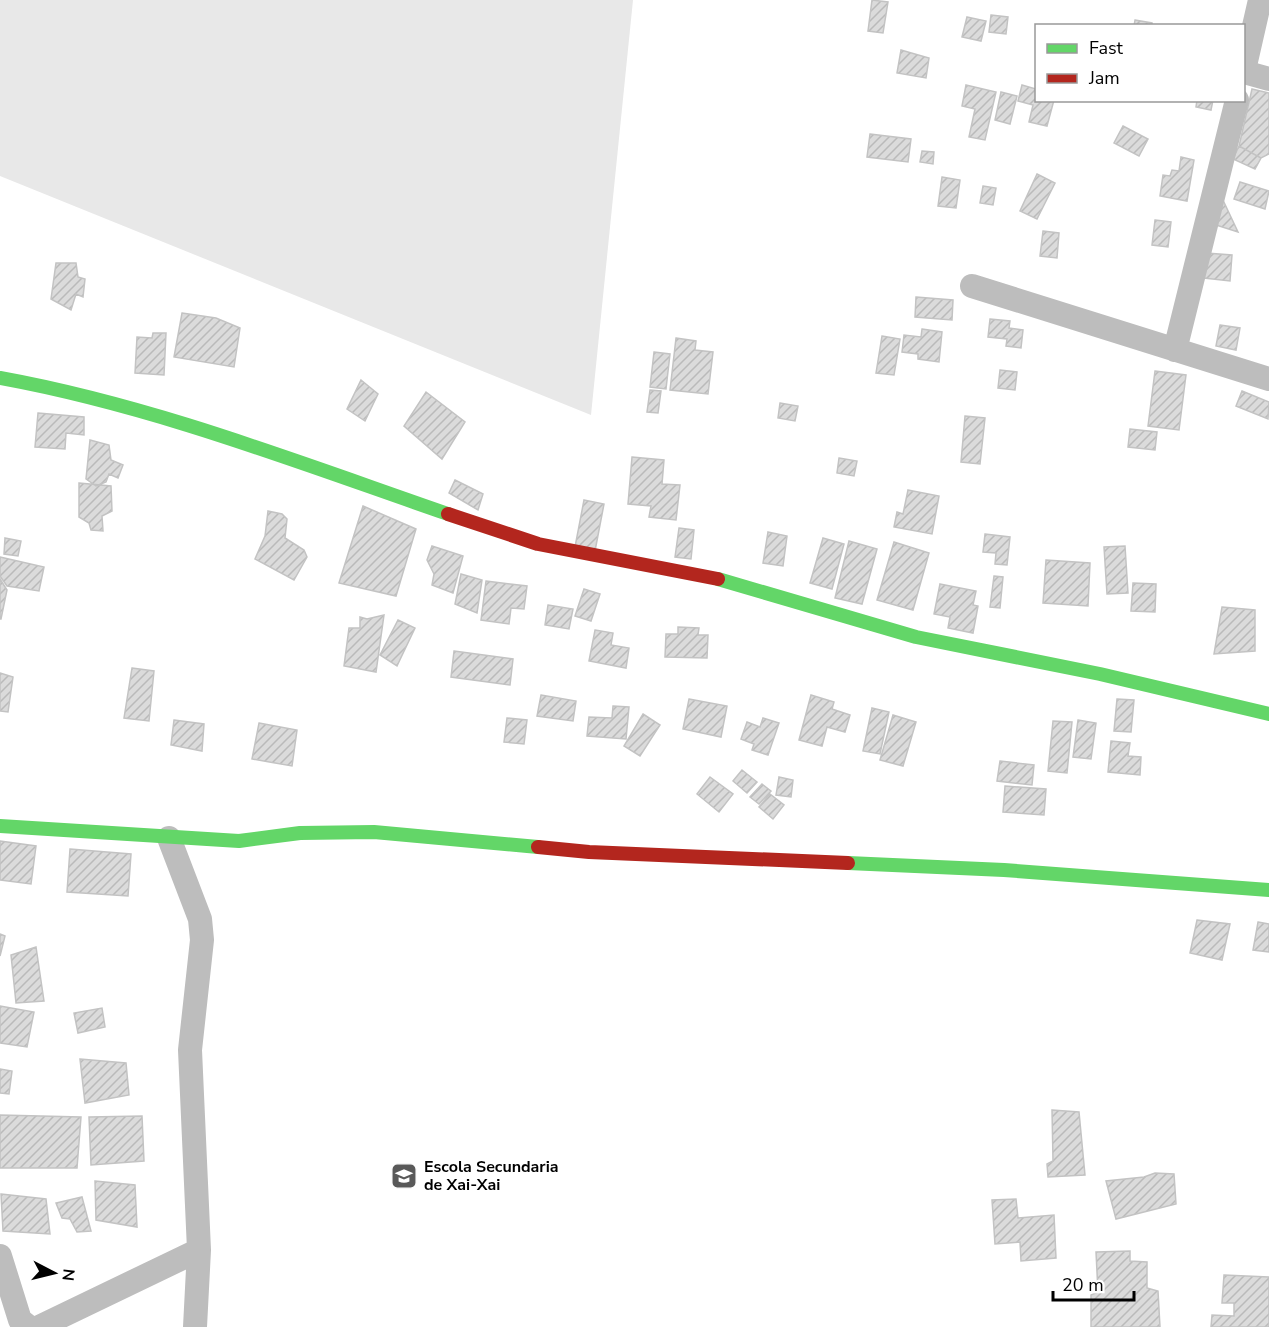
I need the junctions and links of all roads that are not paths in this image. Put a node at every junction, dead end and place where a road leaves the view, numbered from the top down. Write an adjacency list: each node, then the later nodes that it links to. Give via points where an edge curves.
1 (1260, 0): 2 (street)
2 (1245, 67)
3 (1245, 71): 4 (street)
4 (1269, 79)
5 (1236, 102): 7 (street)
6 (972, 286): 7 (street)
7 (1175, 350): 9 (street)
8 (0, 378): 10 (street, via 71,391 157,415 537,544 739,583 916,637 1100,674)
9 (1269, 379)
10 (1269, 714)
11 (0, 826): 12 (street)
12 (169, 838): 13 (street, via 239,841 300,833 374,832 589,852 1004,870); 14 (street, via 200,920 202,940 190,1050)
13 (1269, 890)
14 (199, 1250): 17 (street); 18 (street)
15 (0, 1256): 16 (street, via 20,1320)
16 (29, 1327)
17 (39, 1327)
18 (195, 1327)

